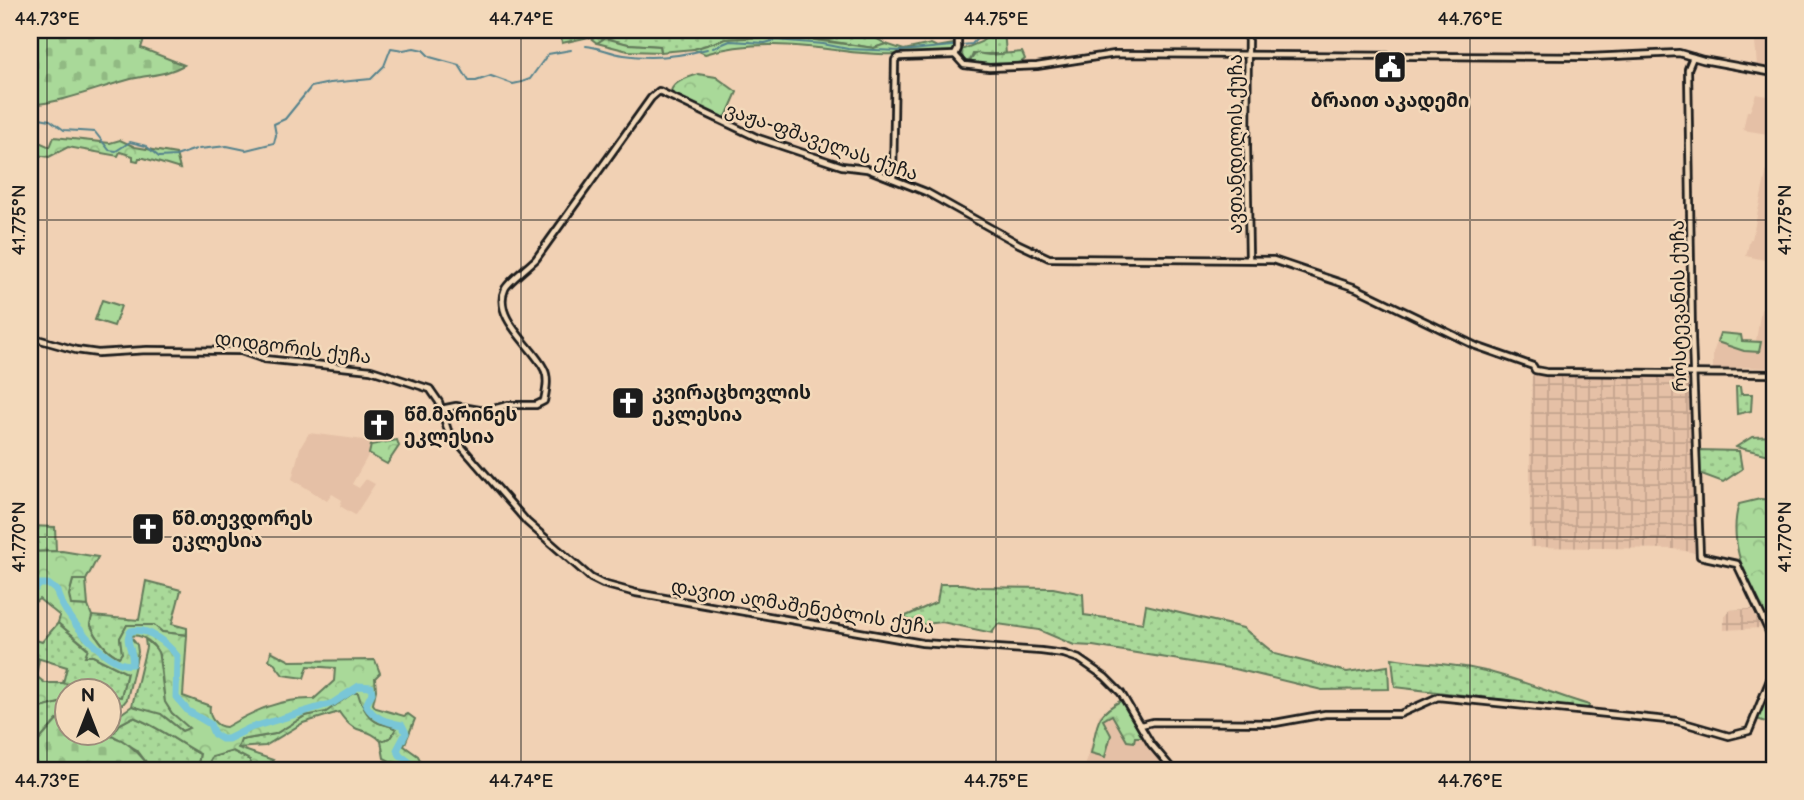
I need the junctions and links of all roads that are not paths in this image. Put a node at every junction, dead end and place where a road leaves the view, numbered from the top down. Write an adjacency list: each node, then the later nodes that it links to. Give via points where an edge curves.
1 (958, 30): 3 (street)
2 (1248, 30): 4 (street, ავთანდილის ქუჩა)
3 (955, 55): 4 (street, via 964,65 989,68 1115,54); 7 (street, via 896,58)
4 (1248, 56): 5 (street, via 1679,53); 8 (street, ავთანდილის ქუჩა)
5 (1693, 57): 6 (street); 10 (street, როსტევანის ქუჩა, via 1688,82)
6 (1774, 73)
7 (893, 179): 8 (street, ვაჟა-ფშაველას ქუჩა, via 1049,258); 12 (street, ვაჟა-ფშაველას ქუჩა, via 758,138 659,91 536,259 503,293 504,310 518,336 545,370 544,401 485,411 456,405)
8 (1250, 258): 10 (street, via 1273,260 1333,279 1535,370)
9 (30, 337): 12 (street, დიდგორის ქუჩა, via 98,353 233,350 264,359 360,368 430,388)
10 (1693, 374): 11 (street); 14 (street, როსტევანის ქუჩა, via 1700,556 1737,564)
11 (1774, 374)
12 (440, 410): 13 (street, დიდგორის ქუჩა)
13 (444, 424): 16 (street, დავით აღმაშენებლის ქუჩა, via 527,522 583,574 603,584 922,643 1064,654 1105,677)
14 (1774, 642)
15 (1774, 669): 16 (street, via 1749,730 1729,736 1677,721 1438,697 1400,714 1341,713 1275,723)
16 (1141, 725): 17 (street, დავით აღმაშენებლის ქუჩა)
17 (1173, 770)

